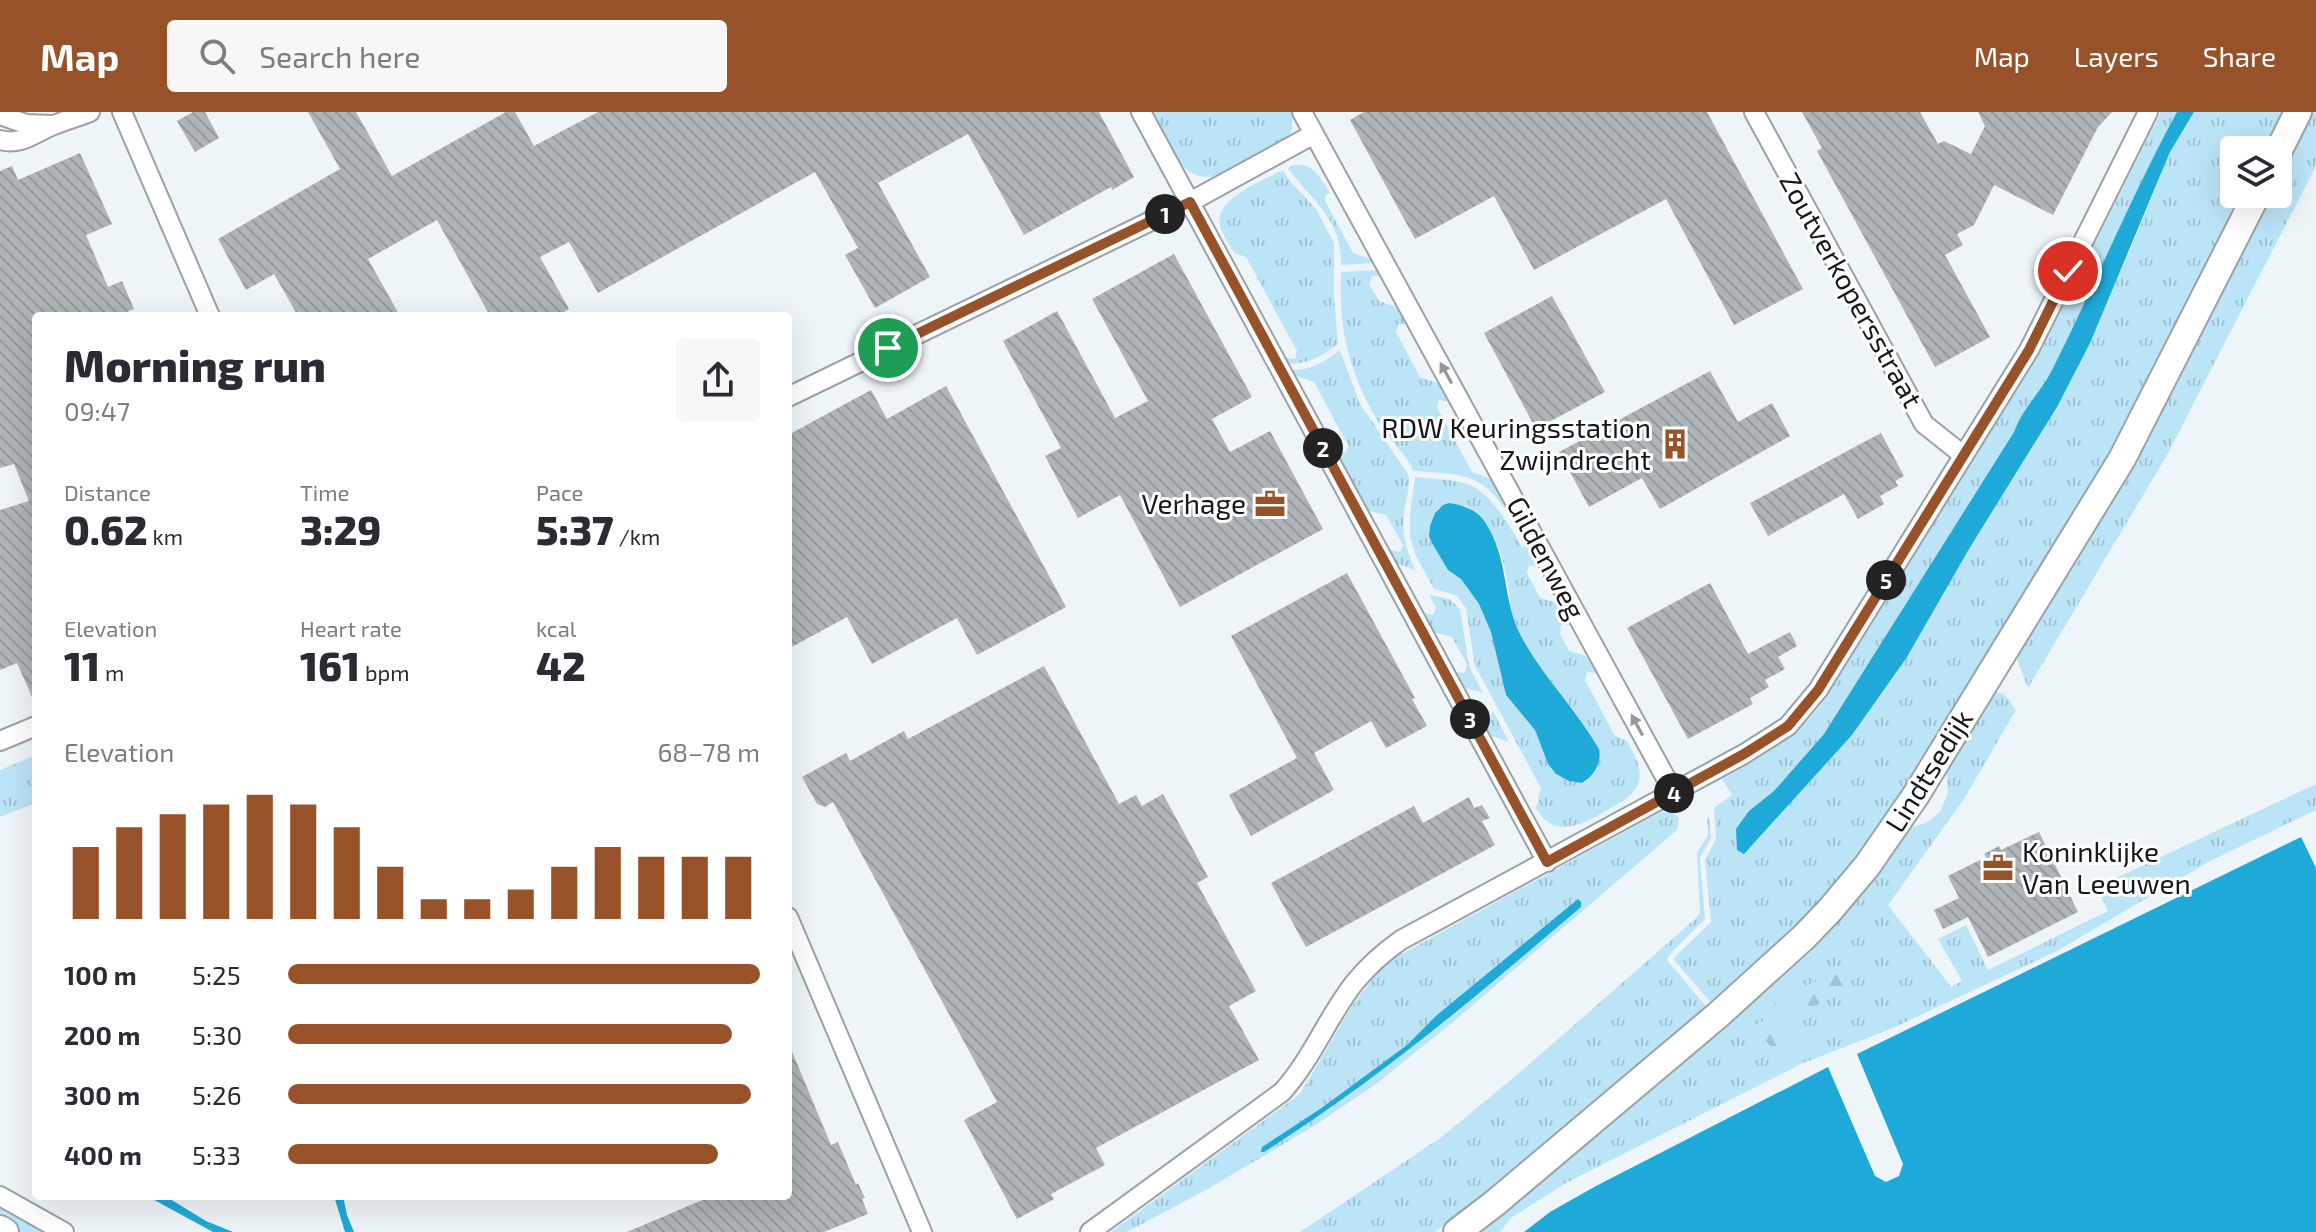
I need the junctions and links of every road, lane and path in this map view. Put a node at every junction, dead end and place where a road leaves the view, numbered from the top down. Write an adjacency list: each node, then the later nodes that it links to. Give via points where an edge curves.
1 (90, 112): 9 (street)
2 (122, 112): 15 (street)
3 (1141, 112): 13 (street)
4 (1302, 112): 10 (street, Gildenweg)
5 (1754, 112): 17 (street, Zoutverkopersstraat, via 1924,424)
6 (2148, 112): 17 (street, via 2029,350)
7 (2298, 112): 11 (street)
8 (0, 115): 9 (street)
9 (51, 125): 12 (street, via 28,139)
10 (1314, 134): 13 (street); 20 (street, Gildenweg, one-way to 10)
11 (2286, 136)
12 (0, 140)
13 (1190, 202): 16 (street); 21 (street)
14 (2250, 208): 29 (street, Lindtsedijk, via 2122,459 1867,866 1804,937 1718,1015)
15 (208, 312)
16 (792, 395)
17 (1963, 455): 20 (street, via 1818,690 1788,726)
18 (32, 728): 19 (street)
19 (0, 741)
20 (1674, 793): 21 (street)
21 (1547, 862): 28 (street, via 1377,958 1354,983 1282,1092)
22 (792, 926): 27 (street)
23 (0, 1196): 26 (street)
24 (0, 1229): 25 (street)
25 (5, 1232)
26 (64, 1232)
27 (922, 1232)
28 (1090, 1232)
29 (1457, 1232)

